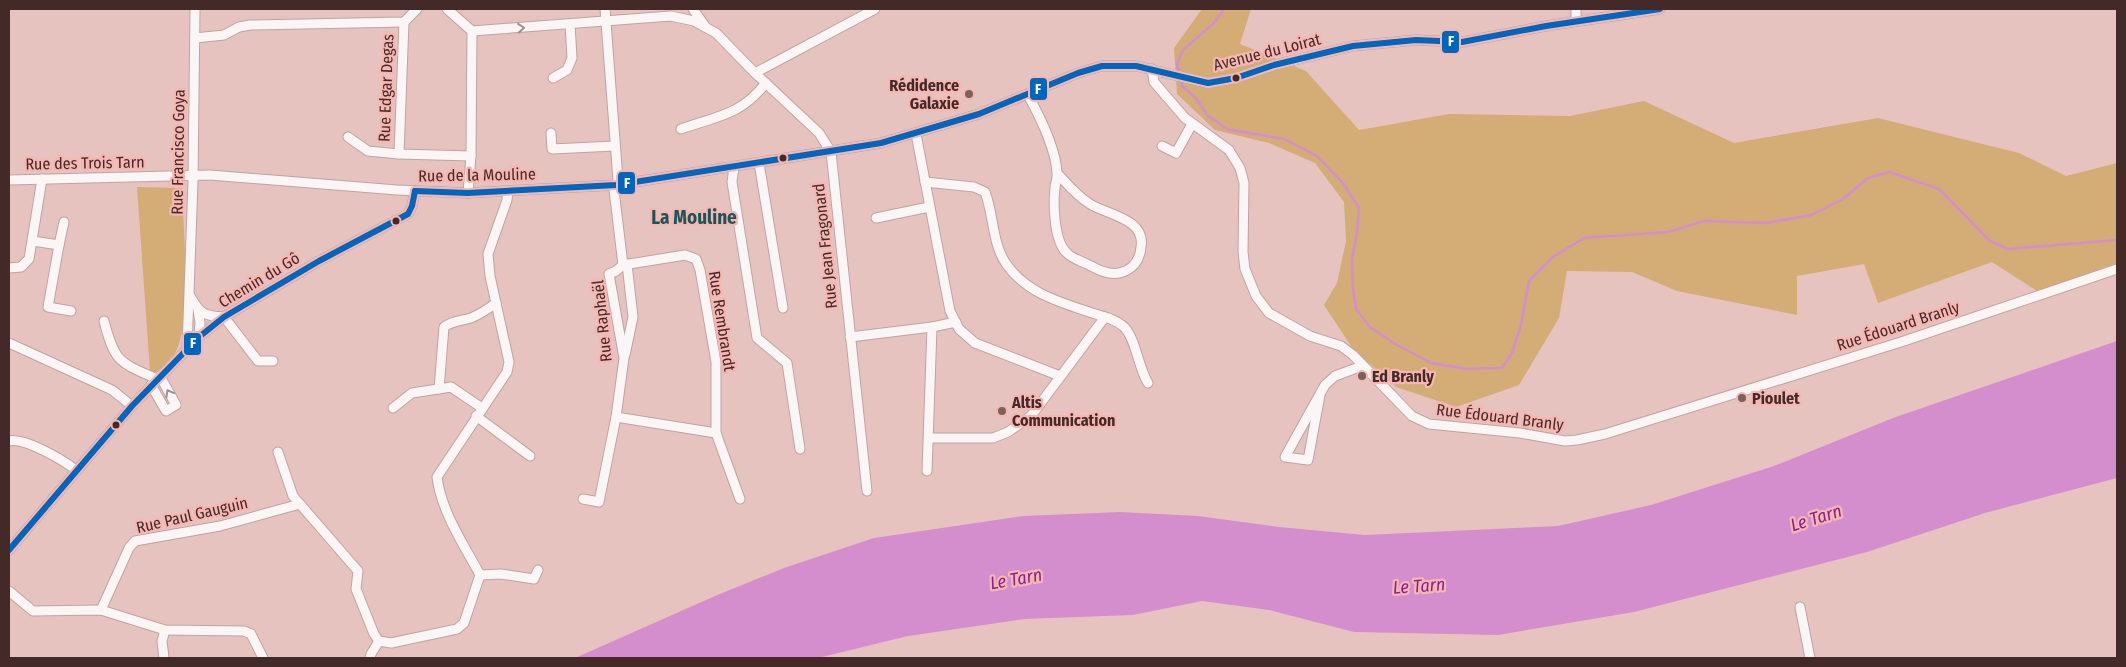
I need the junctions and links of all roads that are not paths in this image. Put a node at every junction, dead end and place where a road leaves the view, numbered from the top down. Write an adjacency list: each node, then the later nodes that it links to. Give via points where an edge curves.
1 (195, 9): 15 (street, Rue Francisco Goya)
2 (417, 9): 11 (street)
3 (447, 9): 14 (street)
4 (605, 9): 9 (street, Rue Raphaël)
5 (693, 9): 13 (street)
6 (875, 9): 17 (street)
7 (1576, 9): 10 (street)
8 (1655, 9): 10 (street, Avenue du Loirat)
9 (605, 21): 12 (street); 13 (street, via 671,16 694,21); 27 (street, Rue Raphaël)
10 (1576, 21): 20 (street, Avenue du Loirat, via 1462,42 1416,40 1353,46)
11 (404, 22): 15 (street, via 250,25 224,35); 30 (street, Rue Edgar Degas)
12 (570, 24): 14 (street, one-way to 12); 18 (street, via 572,58 567,70)
13 (707, 28): 17 (street, via 716,33)
14 (472, 32): 31 (street)
15 (195, 38): 35 (street, Rue Francisco Goya)
16 (1152, 69): 20 (street, Rue de la Mouline); 21 (street, Rue de la Mouline, via 1107,65 1078,73); 22 (street, Rue Édouard Branly, via 1154,82)
17 (754, 73): 19 (street)
18 (553, 78)
19 (766, 83): 23 (street, via 740,108); 29 (street, via 820,133)
20 (1208, 83)
21 (1028, 95): 25 (street, Rue de la Mouline); 34 (street, via 1051,147)
22 (1192, 124): 28 (street, via 1176,153); 67 (street, Rue Édouard Branly, via 1229,150 1240,168 1244,183 1244,261 1256,296 1269,313 1310,336 1341,346)
23 (681, 129)
24 (551, 133): 27 (street, via 552,149)
25 (916, 134): 29 (street, Rue de la Mouline); 38 (street)
26 (348, 136): 30 (street, via 368,151)
27 (615, 146): 39 (street, Rue Raphaël)
28 (1162, 146)
29 (831, 152): 32 (street, Rue de la Mouline); 62 (street, Rue Jean Fragonard)
30 (399, 154): 31 (street)
31 (472, 156): 42 (street)
32 (759, 163): 33 (street, Rue de la Mouline); 53 (street)
33 (734, 167): 39 (street, Rue de la Mouline); 81 (street, via 732,182 757,338 787,362)
34 (1058, 173): 34 (street, via 1056,229 1067,254 1102,272 1126,272 1140,258 1142,242 1137,228 1092,206 1077,195)
35 (193, 175): 36 (street, Rue des Trois Tarn); 40 (street, Rue de la Mouline); 51 (street, Rue Francisco Goya)
36 (42, 179): 37 (street, Rue des Trois Tarn); 46 (street)
37 (9, 180)
38 (925, 182): 43 (street); 57 (street, via 974,187 985,192 999,250 1017,277 1033,290)
39 (616, 185): 41 (street, Rue de la Mouline); 48 (street, Rue Raphaël, via 614,193)
40 (415, 191): 42 (street, Rue de la Mouline); 56 (street, Chemin du Gô, via 408,214 318,261)
41 (508, 191): 42 (street, Rue de la Mouline); 52 (street, via 488,254)
42 (468, 193)
43 (929, 207): 44 (street); 59 (street, via 950,311)
44 (876, 218)
45 (64, 222): 47 (street)
46 (33, 241): 47 (street); 49 (street, via 29,259 21,267)
47 (59, 245): 55 (street, via 48,307)
48 (625, 264): 65 (street, via 633,317); 65 (street, Rue Raphaël, via 609,274); 78 (street, Rue Rembrandt, via 685,255 696,259 716,362)
49 (9, 268)
50 (2117, 269): 67 (street, Rue Édouard Branly, via 1901,342 1577,440 1429,424 1412,416)
51 (190, 296): 54 (street); 64 (street, Rue Francisco Goya)
52 (496, 303): 71 (street, via 487,310 444,327); 75 (street, via 509,362 507,372)
53 (783, 308)
54 (198, 310): 56 (street, via 208,316); 61 (street)
55 (71, 311)
56 (224, 317): 61 (street, Chemin du Gô); 66 (street, via 258,360)
57 (1105, 317): 68 (street); 70 (street, via 1124,327)
58 (104, 321): 69 (street, via 116,357)
59 (956, 322): 60 (street); 68 (street, via 975,343)
60 (932, 327): 62 (street); 79 (street)
61 (199, 337): 64 (street, Chemin du Gô)
62 (850, 337): 86 (street, Rue Jean Fragonard)
63 (9, 343): 73 (street, via 112,390)
64 (187, 349): 69 (street, Chemin du Gô)
65 (624, 358): 77 (street, Rue Raphaël)
66 (273, 361)
67 (1362, 366): 72 (street, via 1335,376)
68 (1060, 376): 79 (street, via 1032,416 1008,432 993,438)
69 (156, 380): 73 (street, Chemin du Gô)
70 (1148, 383)
71 (439, 389): 74 (street, via 412,392); 75 (street, via 451,387)
72 (1320, 395): 72 (street, via 1307,418 1285,457 1308,460)
73 (132, 406): 84 (street, Chemin du Gô)
74 (393, 408)
75 (482, 408): 76 (street)
76 (476, 416): 83 (street); 92 (street, via 437,477 439,491)
77 (616, 417): 78 (street); 88 (street, Rue Raphaël, via 599,502)
78 (716, 433): 87 (street, Rue Rembrandt)
79 (930, 438): 85 (street)
80 (9, 441): 84 (street, via 15,439 30,444)
81 (800, 449)
82 (278, 452): 89 (street, via 293,496)
83 (530, 456)
84 (76, 470): 90 (street, Chemin du Gô)
85 (927, 471)
86 (867, 491)
87 (740, 498)
88 (583, 499)
89 (300, 504): 95 (street, Rue Paul Gauguin, via 220,526 135,541); 97 (street, via 358,571 356,589 374,634)
90 (9, 550)
91 (538, 570): 92 (street, via 534,579 501,574)
92 (480, 575): 97 (street, via 464,623 457,629 391,643)
93 (9, 591): 95 (street, via 33,611)
94 (1800, 607): 101 (street)
95 (101, 610): 96 (street)
96 (165, 630): 98 (street, via 162,641); 99 (street, via 244,631 251,634)
97 (380, 641): 100 (street)
98 (164, 658)
99 (263, 658)
100 (370, 658)
101 (1810, 658)

